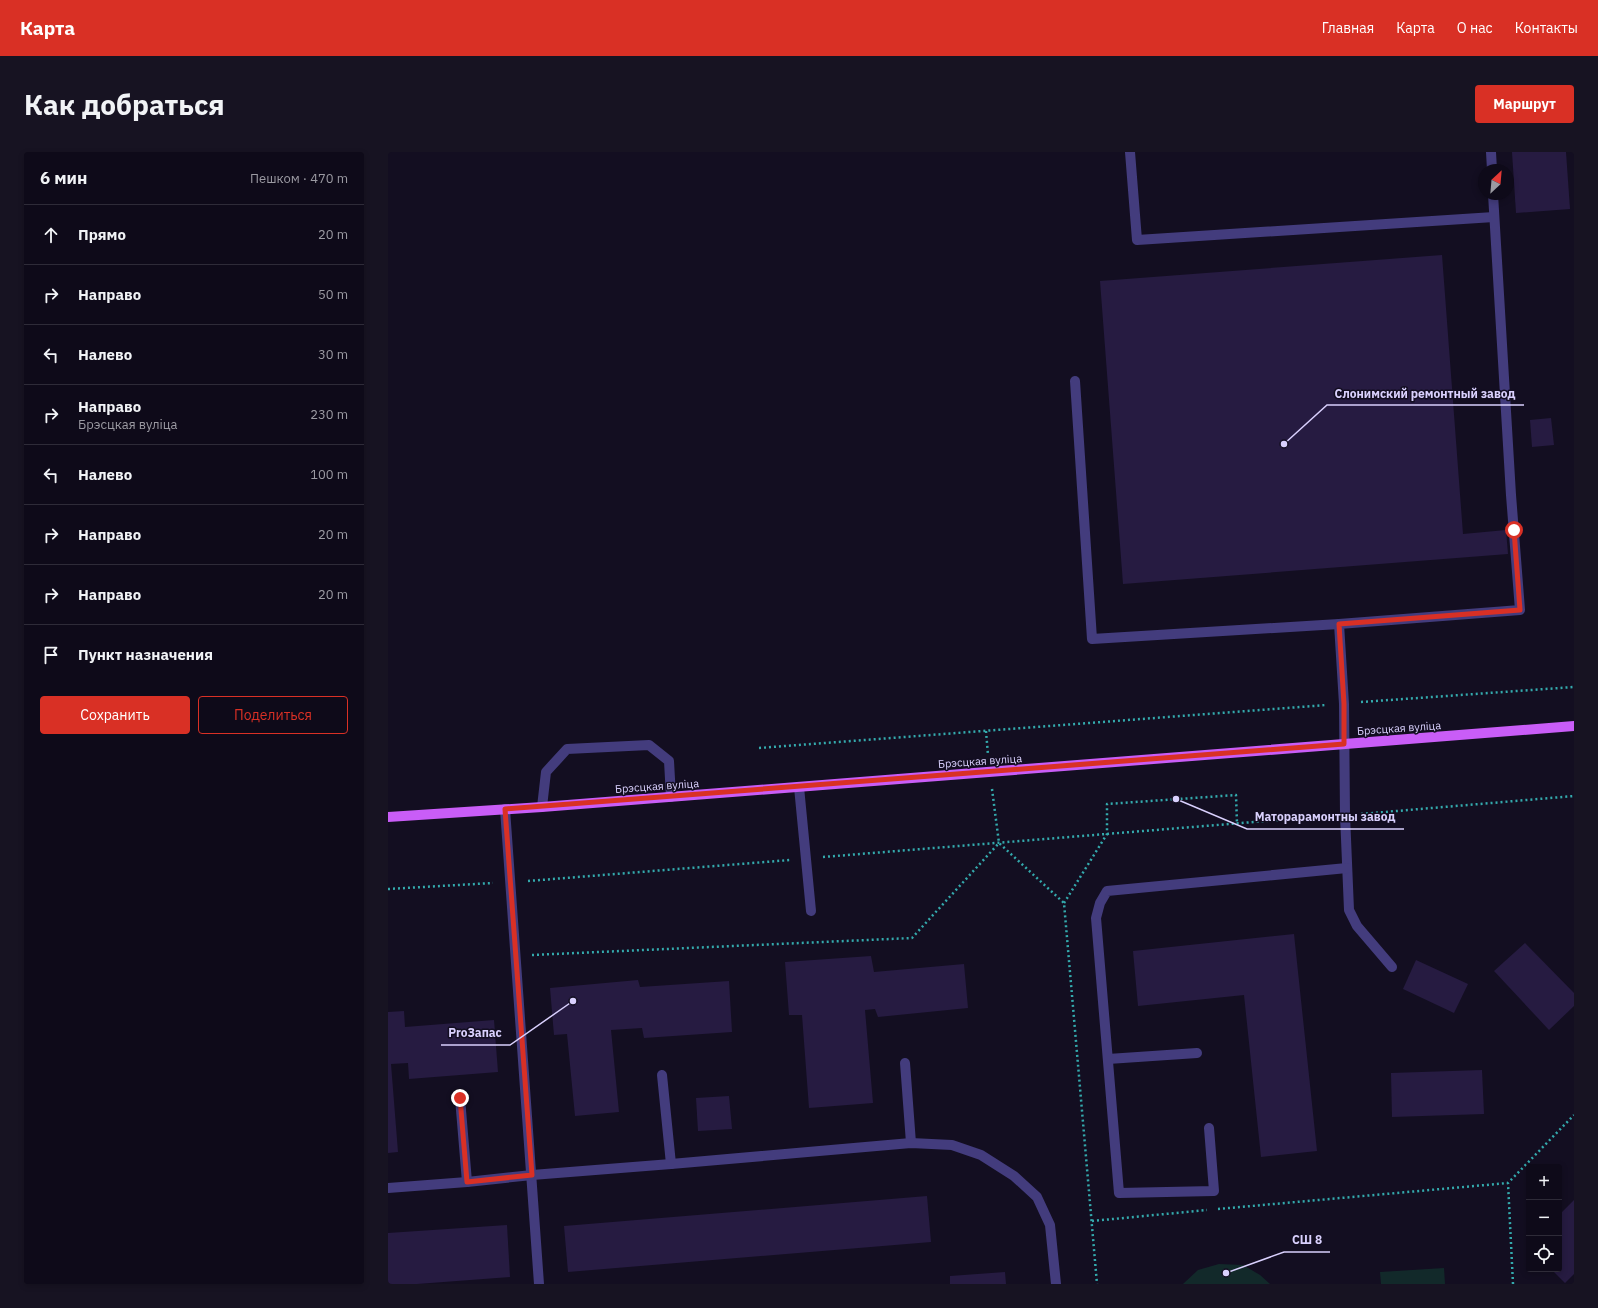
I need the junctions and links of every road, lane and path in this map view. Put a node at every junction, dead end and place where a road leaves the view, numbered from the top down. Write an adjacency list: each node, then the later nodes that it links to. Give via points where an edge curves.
1 (1130, 152): 5 (lane, via 1137,240)
2 (1490, 152): 3 (lane)
3 (1491, 164)
4 (1493, 200): 5 (lane)
5 (1494, 216): 7 (lane, via 1520,610)
6 (1075, 381): 7 (lane, via 1092,639)
7 (1339, 624): 9 (lane)
8 (1574, 687): 9 (path)
9 (1344, 704): 11 (lane); 12 (path)
10 (1574, 726): 11 (main road, Брэсцкая вуліца)
11 (1344, 744): 13 (main road, Брэсцкая вуліца); 19 (lane)
12 (759, 748)
13 (799, 787): 15 (main road, Брэсцкая вуліца); 24 (lane)
14 (1574, 796): 19 (path)
15 (671, 797): 17 (main road, Брэсцкая вуліца); 17 (lane, via 670,761 649,745 567,749 546,772)
16 (994, 804): 23 (path)
17 (542, 807): 18 (main road, Брэсцкая вуліца)
18 (505, 809): 20 (main road, Брэсцкая вуліца); 26 (lane)
19 (1344, 815): 21 (path); 25 (lane)
20 (388, 817)
21 (1237, 824): 22 (path); 22 (path, via 1236,795 1107,804)
22 (1108, 834): 23 (path); 28 (path)
23 (999, 843): 24 (path); 28 (path); 30 (path, via 912,938)
24 (806, 859): 26 (path); 29 (lane)
25 (1347, 868): 31 (lane, via 1349,910 1357,926); 33 (lane, via 1107,891 1100,902 1096,918)
26 (510, 882): 27 (path); 30 (lane)
27 (388, 889)
28 (1064, 903): 47 (path)
29 (811, 911)
30 (515, 956): 41 (lane)
31 (1392, 967)
32 (1197, 1053): 33 (lane)
33 (1108, 1058): 38 (lane, via 1119,1193 1214,1190)
34 (905, 1063): 39 (lane)
35 (662, 1075): 40 (lane)
36 (460, 1098): 42 (lane)
37 (1574, 1115): 43 (path)
38 (1209, 1128)
39 (911, 1143): 40 (lane); 49 (lane, via 952,1145 981,1155 1014,1176 1037,1197 1050,1225)
40 (671, 1164): 41 (lane)
41 (532, 1175): 42 (lane); 48 (lane)
42 (467, 1182): 44 (lane)
43 (1508, 1183): 46 (path); 51 (path)
44 (388, 1188)
45 (1210, 1210): 47 (path)
46 (1218, 1210)
47 (1092, 1221): 50 (path)
48 (539, 1284)
49 (1056, 1284)
50 (1098, 1284)
51 (1513, 1284)

